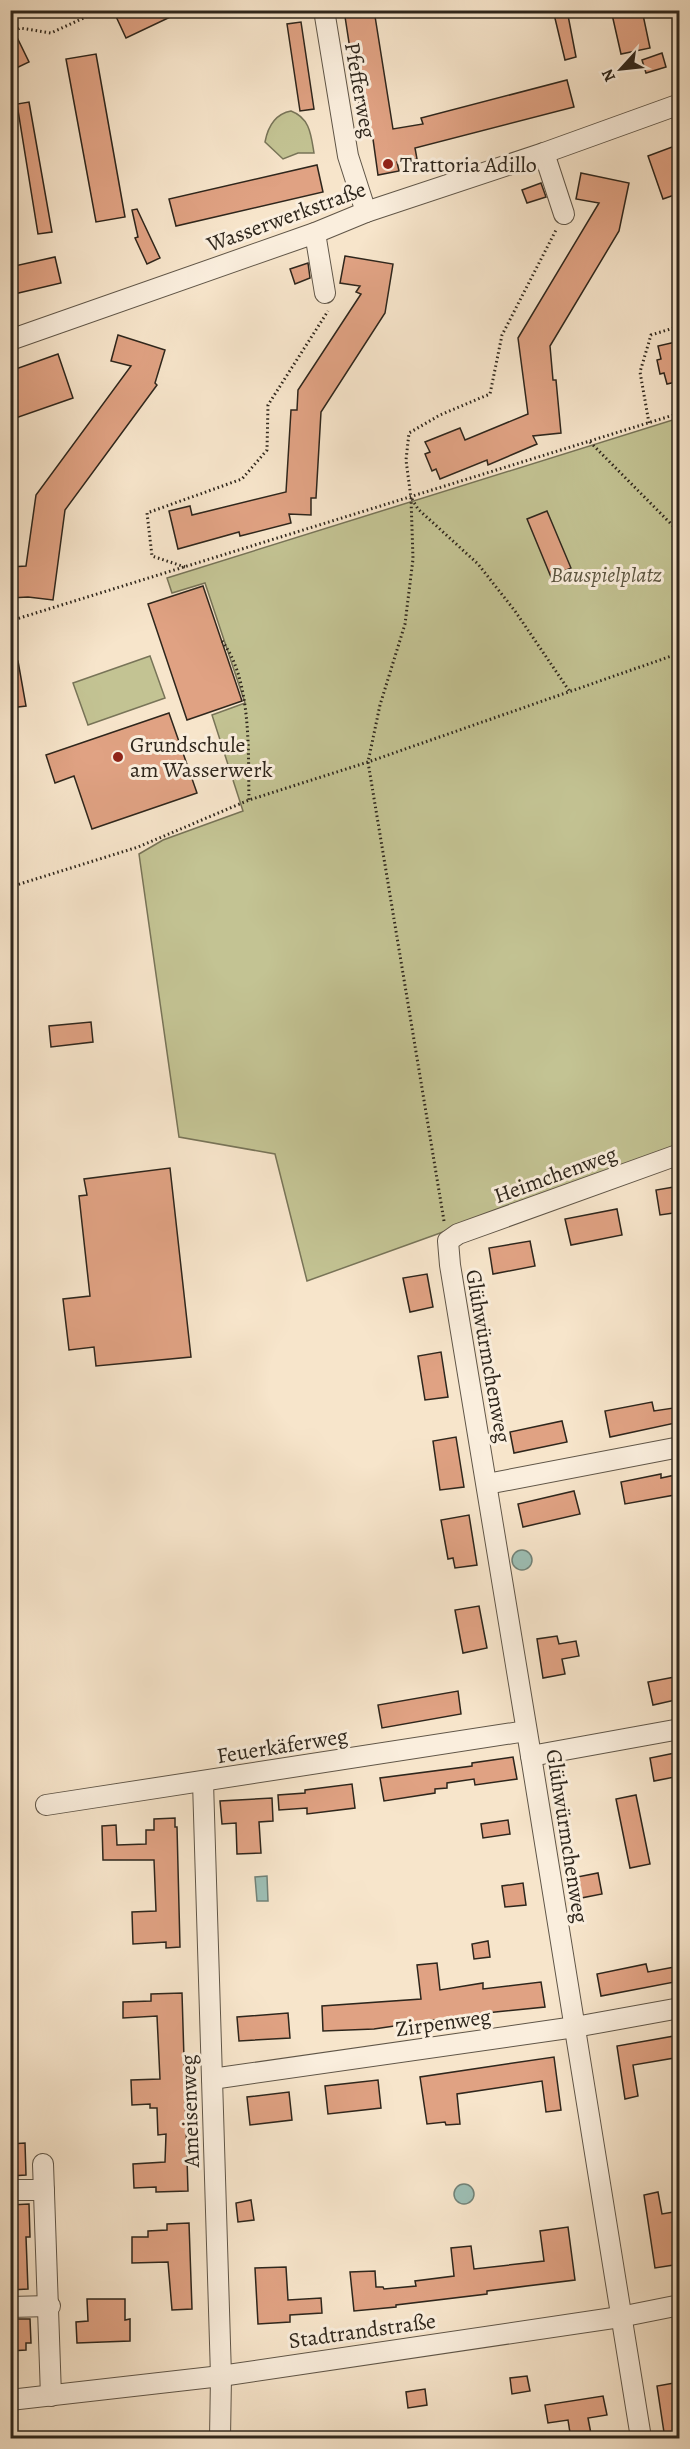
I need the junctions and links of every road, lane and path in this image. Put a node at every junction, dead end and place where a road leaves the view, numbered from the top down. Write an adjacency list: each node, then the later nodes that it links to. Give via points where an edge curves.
1 (100, 10): 3 (path, via 51,33 20,28)
2 (324, 10): 6 (street, Pfefferweg, via 348,156)
3 (10, 33)
4 (680, 104): 5 (street, Wasserwerkstraße)
5 (544, 153): 6 (street, Wasserwerkstraße); 7 (street)
6 (366, 212): 8 (street, Wasserwerkstraße)
7 (564, 214): 15 (path, via 502,334 490,394 409,433 406,460)
8 (315, 233): 9 (street); 11 (street, Wasserwerkstraße)
9 (326, 292): 17 (path, via 328,312 268,405 267,450 242,479 147,513 152,556)
10 (680, 326): 13 (path, via 651,335 640,372)
11 (10, 340)
12 (680, 413): 13 (path)
13 (649, 423): 14 (path)
14 (590, 442): 15 (path); 16 (path)
15 (411, 498): 17 (path); 21 (path, via 478,564); 22 (path, via 413,559 405,624 380,705)
16 (680, 533)
17 (187, 567): 18 (path)
18 (10, 621)
19 (222, 641): 23 (path, via 241,683)
20 (680, 653): 21 (path)
21 (570, 692): 22 (path)
22 (368, 762): 23 (path); 26 (path)
23 (249, 800): 24 (path, via 138,847)
24 (10, 887)
25 (680, 1154): 26 (street, Heimchenweg, via 458,1234)
26 (448, 1241): 28 (street, Glühwürmchenweg)
27 (680, 1447): 28 (street)
28 (487, 1484): 30 (street, Glühwürmchenweg)
29 (680, 1728): 31 (street)
30 (526, 1731): 31 (street, Glühwürmchenweg); 32 (street, Feuerkäferweg)
31 (531, 1756): 35 (street, Glühwürmchenweg)
32 (203, 1782): 33 (street, Feuerkäferweg); 36 (street, Ameisenweg)
33 (46, 1805)
34 (680, 2008): 35 (street, Zirpenweg)
35 (575, 2028): 36 (street, Zirpenweg); 43 (street, Glühwürmchenweg)
36 (212, 2079): 44 (street, Ameisenweg)
37 (43, 2164): 39 (street)
38 (10, 2190): 39 (street)
39 (44, 2190): 40 (street)
40 (50, 2306): 42 (street); 45 (street)
41 (680, 2306): 43 (street, Stadtrandstraße)
42 (10, 2307)
43 (620, 2317): 44 (street, Stadtrandstraße); 48 (street, Glühwürmchenweg)
44 (221, 2376): 45 (street, Stadtrandstraße); 47 (street, Ameisenweg)
45 (51, 2396): 46 (street, Stadtrandstraße)
46 (10, 2400)
47 (220, 2439)
48 (641, 2439)

